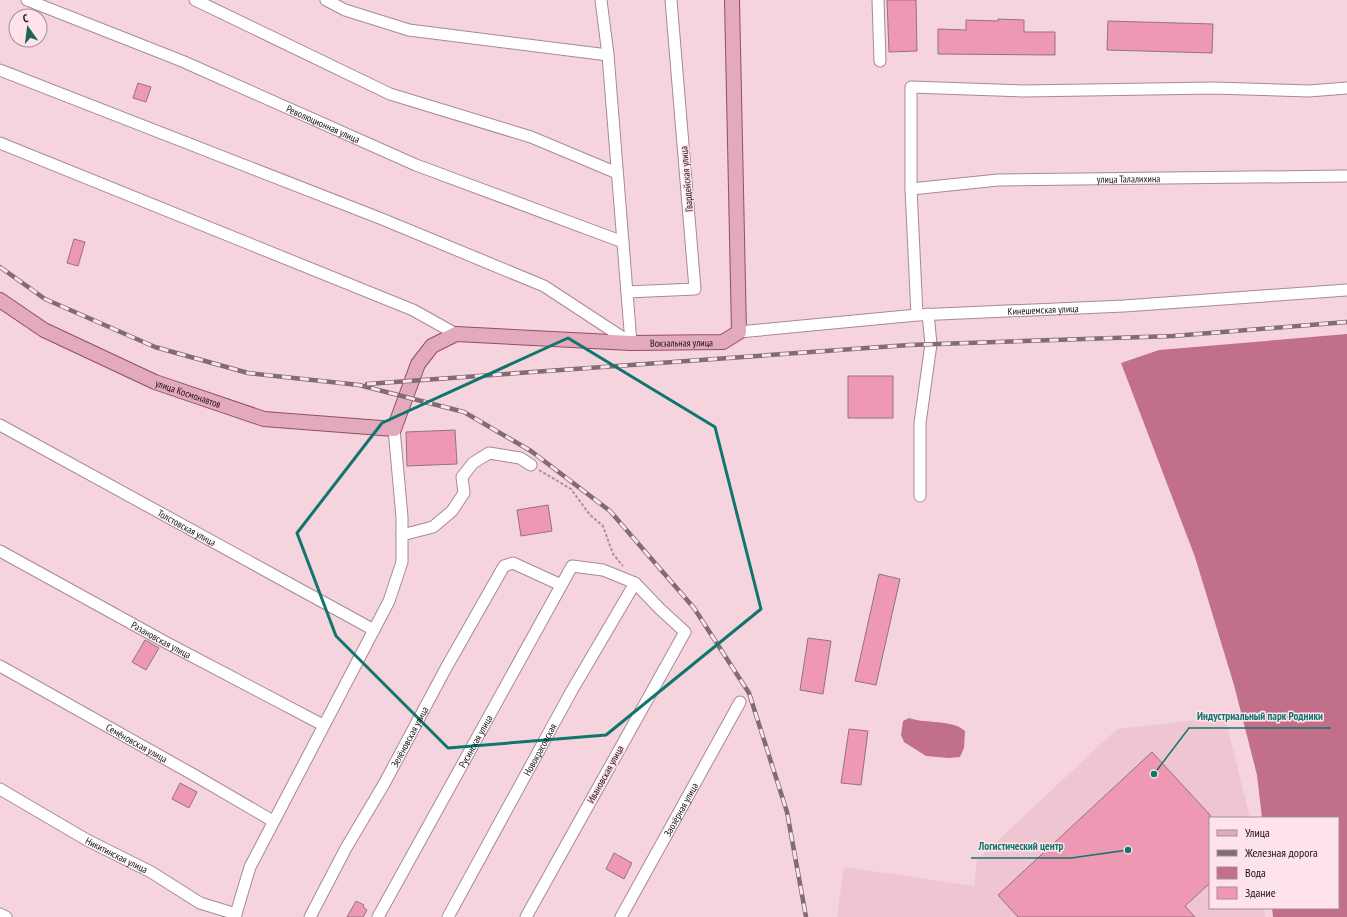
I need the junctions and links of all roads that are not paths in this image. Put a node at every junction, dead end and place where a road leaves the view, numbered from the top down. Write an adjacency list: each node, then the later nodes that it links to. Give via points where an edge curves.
1 (27, 0): 16 (street, Революционная улица, via 182,61 416,165)
2 (195, 0): 13 (street, via 390,94 531,137)
3 (326, 0): 8 (street, via 345,10 409,30)
4 (601, 0): 8 (street)
5 (671, 0): 18 (street, Гвардейская улица, via 695,289)
6 (732, 0): 21 (main road)
7 (878, 0): 9 (street)
8 (608, 55): 13 (street)
9 (880, 61)
10 (0, 70): 23 (street, via 382,219 544,286)
11 (1347, 88): 15 (street, via 1309,91 1213,88 1024,91 910,87)
12 (0, 143): 22 (street, via 414,310)
13 (617, 173): 16 (street)
14 (1347, 176): 15 (street, улица Талалихина, via 998,180)
15 (911, 188): 20 (street)
16 (623, 242): 18 (street)
17 (1347, 290): 20 (street, Кинешемская улица, via 1124,306)
18 (626, 292): 23 (street)
19 (0, 300): 25 (main road, улица Космонавтов, via 44,330 155,382 264,418)
20 (922, 314): 21 (street, Кинешемская улица); 27 (street, via 931,344 920,423)
21 (739, 332): 23 (main road, Вокзальная улица, via 723,342)
22 (456, 334): 23 (main road, Вокзальная улица); 25 (main road, Вокзальная улица, via 432,346 418,364)
23 (630, 343)
24 (0, 425): 32 (street, Толстовская улица)
25 (394, 429): 28 (street)
26 (531, 466): 28 (street, via 520,458 489,453 473,463 462,477 464,493 452,511 433,526)
27 (920, 496)
28 (402, 535): 32 (street, via 402,562 389,601)
29 (0, 551): 35 (street, Разановская улица)
30 (635, 583): 31 (street, Русинская улица, via 603,570 572,566); 43 (street, Новокрасовская, via 571,692); 44 (street, Ивановская улица, via 685,632)
31 (562, 585): 41 (street, Зелёновская улица, via 513,563 504,566); 42 (street, Русинская улица)
32 (374, 630): 35 (street)
33 (0, 666): 37 (street, Семёновская улица)
34 (740, 702): 45 (street, Заозёрная улица)
35 (323, 725): 37 (street)
36 (0, 789): 39 (street, Никитинская улица, via 87,840 151,872 200,903)
37 (273, 821): 39 (street, via 250,867)
38 (0, 914): 40 (street)
39 (236, 916)
40 (6, 917)
41 (310, 917)
42 (378, 917)
43 (448, 917)
44 (526, 917)
45 (621, 917)

